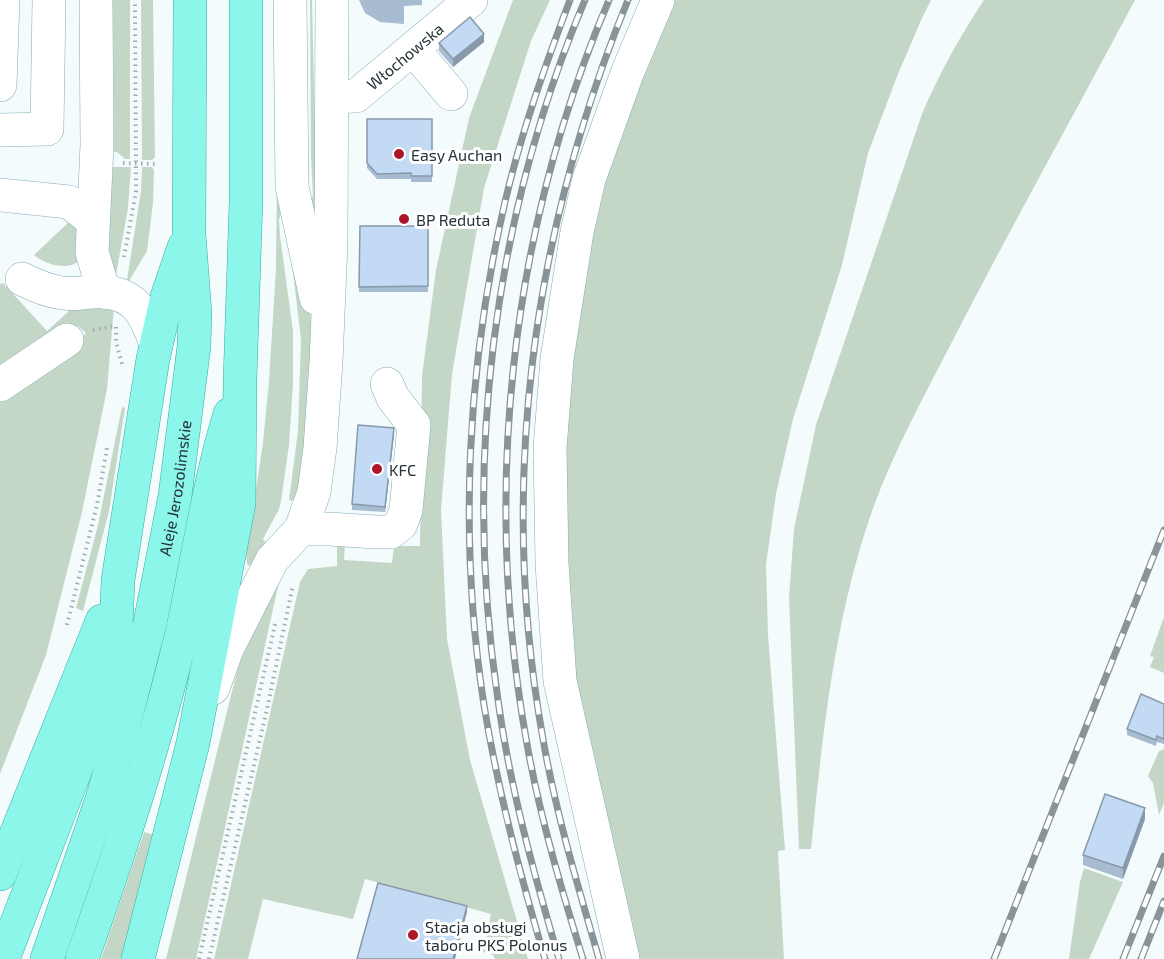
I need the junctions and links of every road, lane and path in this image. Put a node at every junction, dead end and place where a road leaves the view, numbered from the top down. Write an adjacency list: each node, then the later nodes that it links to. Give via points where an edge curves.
1 (3, 0): 12 (street)
2 (50, 0): 15 (street, via 47,129)
3 (96, 0): 17 (street, via 97,146)
4 (135, 0): 19 (path, via 136,190)
5 (190, 0): 18 (main road, Aleje Jerozolimskie)
6 (246, 0): 26 (main road, Aleje Jerozolimskie, via 246,212)
7 (290, 0): 24 (street, via 292,188 311,268)
8 (332, 0): 14 (street)
9 (471, 0): 11 (street, Włochowska)
10 (658, 0): 43 (street, via 589,179 557,359 550,448 560,681)
11 (413, 49): 13 (street); 14 (street, Włochowska, via 356,96)
12 (0, 86)
13 (451, 94)
14 (332, 97): 24 (street)
15 (0, 130)
16 (0, 195): 17 (street, via 69,202)
17 (92, 220): 21 (street, via 92,252)
18 (189, 234): 23 (main road, via 167,297); 38 (main road, Aleje Jerozolimskie, via 194,346 162,564 123,728)
19 (124, 261)
20 (22, 279): 21 (street, via 37,287)
21 (111, 304): 23 (street, via 127,297 135,304 145,316); 25 (path)
22 (67, 340): 28 (street)
23 (156, 345): 31 (main road)
24 (326, 362): 30 (street, via 314,492)
25 (123, 367)
26 (240, 380): 35 (main road, Aleje Jerozolimskie, via 238,503); 39 (main road, Aleje Jerozolimskie, via 215,462 182,631 153,744)
27 (387, 384): 30 (street, via 414,425 406,510 401,524 391,532)
28 (0, 386)
29 (107, 448): 34 (path, via 97,506)
30 (301, 529): 35 (street, via 272,560 249,604 227,649)
31 (118, 580): 36 (main road); 37 (main road, via 116,630 99,707)
32 (294, 581): 42 (path)
33 (277, 615): 41 (path)
34 (66, 628)
35 (193, 743): 40 (main road, Aleje Jerozolimskie)
36 (0, 874)
37 (3, 959)
38 (47, 959)
39 (82, 959)
40 (138, 959)
41 (199, 959)
42 (209, 959)
43 (623, 959)

